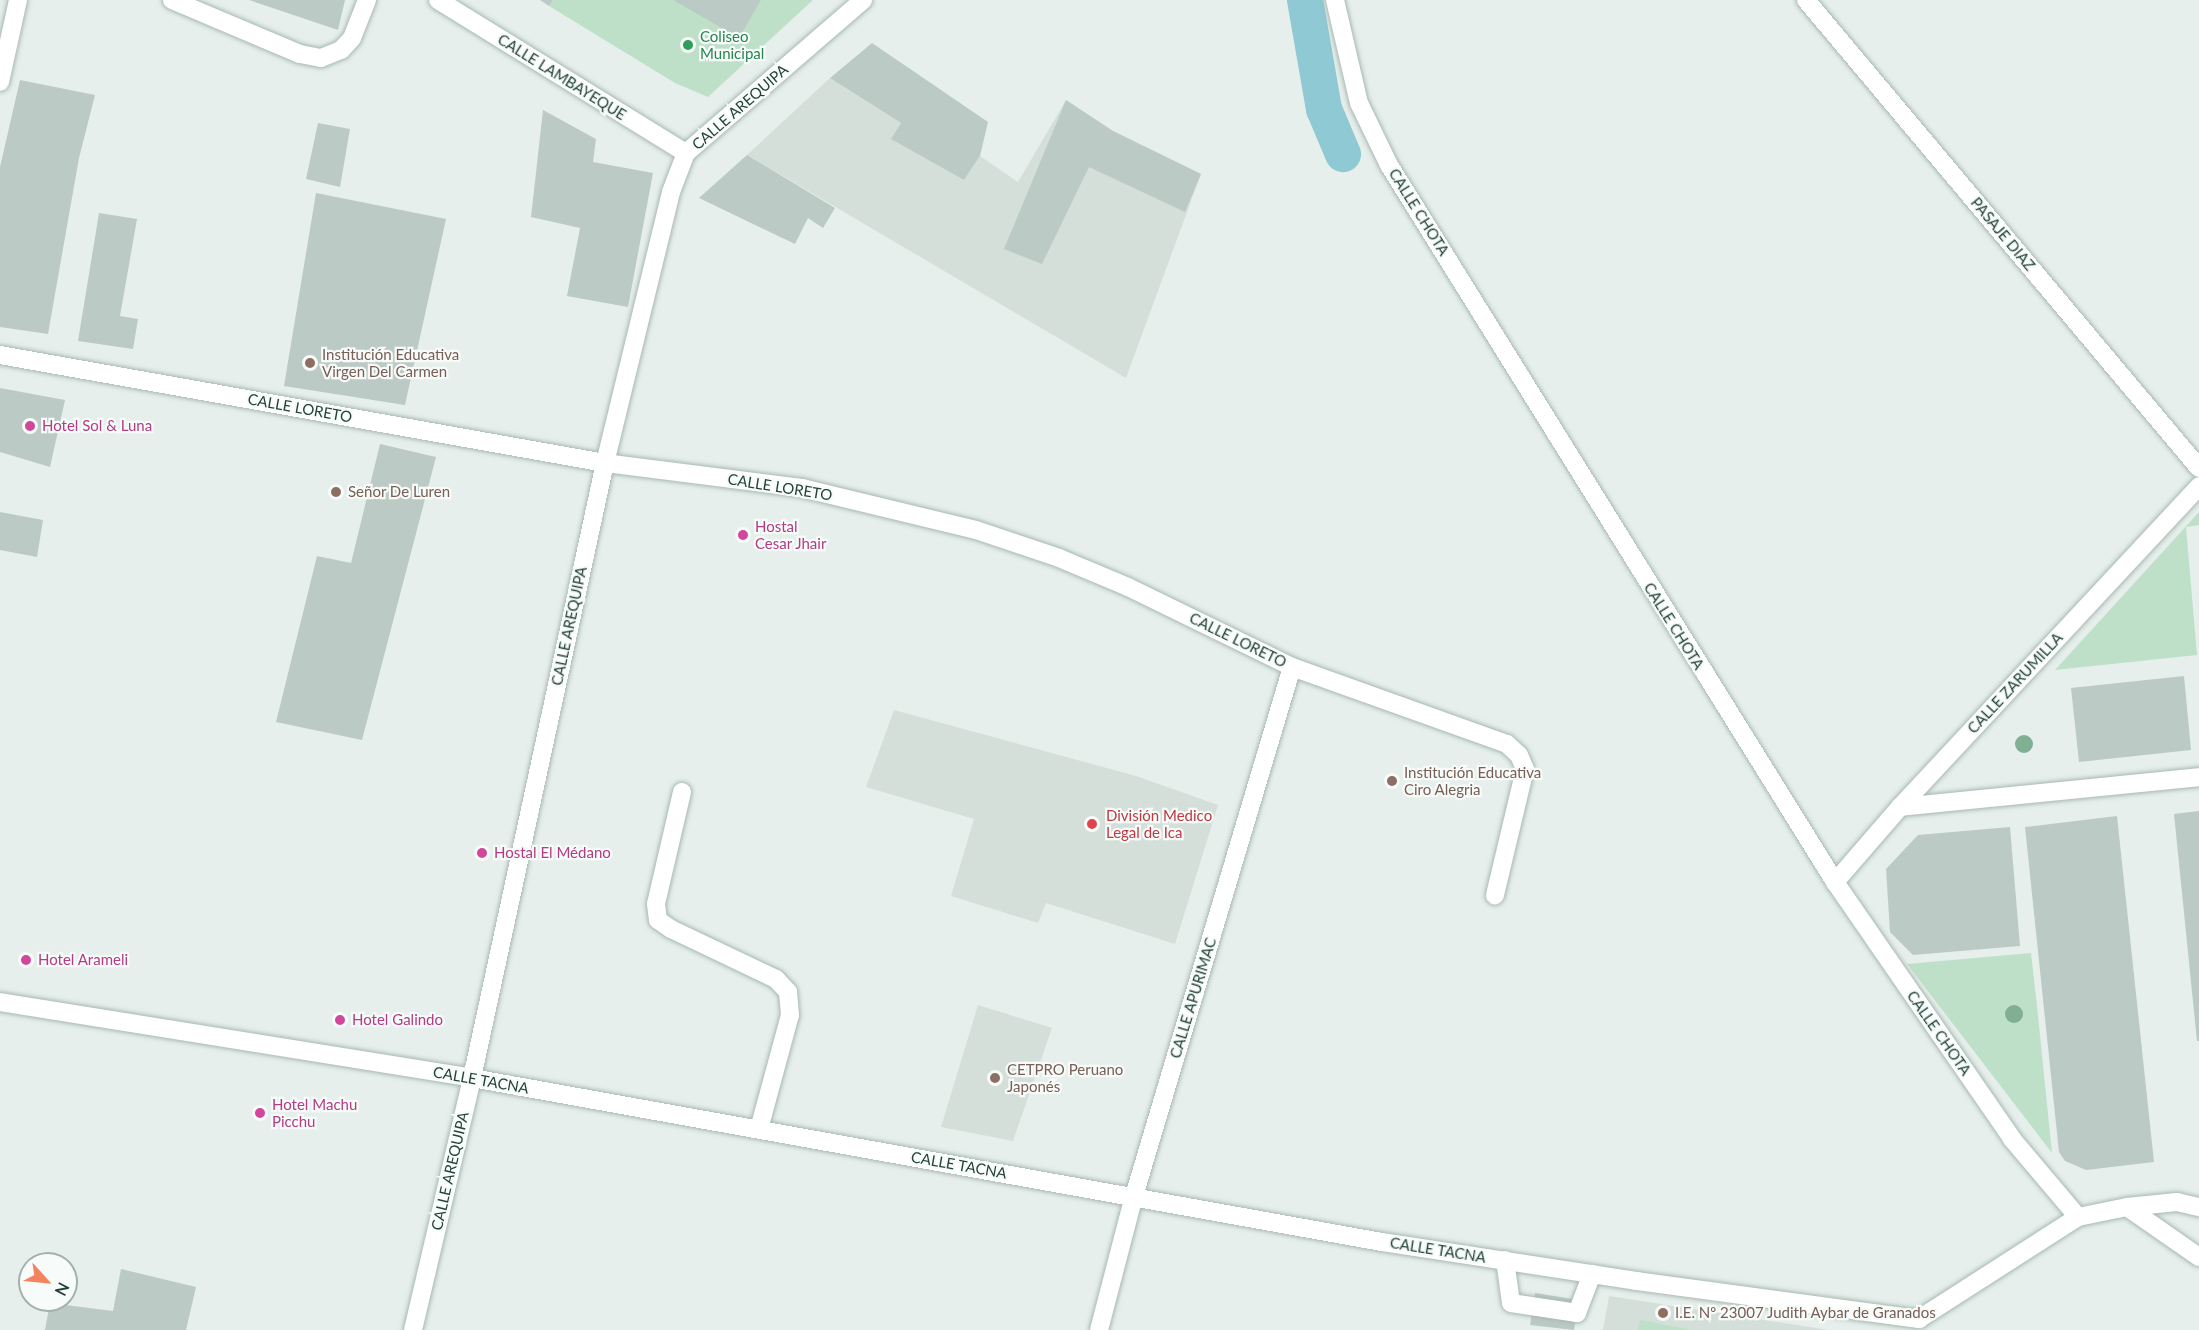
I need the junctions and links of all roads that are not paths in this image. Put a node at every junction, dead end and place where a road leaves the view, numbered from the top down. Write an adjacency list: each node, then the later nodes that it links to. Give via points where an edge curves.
1 (18, 0): 8 (street)
2 (172, 0): 3 (street, via 300,54 321,58 341,50 352,38)
3 (367, 0)
4 (438, 0): 9 (street, CALLE LAMBAYEQUE)
5 (863, 0): 9 (street, CALLE AREQUIPA)
6 (1335, 0): 18 (street, CALLE CHOTA, via 1359,103 1389,165)
7 (1806, 0): 12 (street, PASAJE DIAZ)
8 (0, 82)
9 (686, 153): 11 (street, CALLE AREQUIPA, via 671,192)
10 (0, 355): 11 (street, CALLE LORETO)
11 (604, 463): 14 (street, CALLE LORETO, via 802,489 976,530 1128,587); 21 (street, CALLE AREQUIPA)
12 (2199, 468)
13 (2199, 486): 17 (street, CALLE ZARUMILLA)
14 (1292, 667): 19 (street, CALLE LORETO, via 1507,744 1519,755 1525,769); 23 (street, CALLE APURIMAC)
15 (2199, 777): 17 (street)
16 (682, 792): 22 (street, via 656,904 658,920 776,979 788,992 790,1015)
17 (1899, 807): 18 (street, CALLE ZARUMILLA)
18 (1835, 882): 26 (street, CALLE CHOTA, via 2012,1139)
19 (1495, 896)
20 (0, 1002): 21 (street, CALLE TACNA)
21 (472, 1078): 22 (street, CALLE TACNA); 31 (street, CALLE AREQUIPA)
22 (759, 1129): 23 (street, CALLE TACNA)
23 (1134, 1196): 28 (street, CALLE TACNA, via 1382,1242); 32 (street, CALLE APURIMAC)
24 (2127, 1207): 25 (street, via 2177,1202); 26 (street); 27 (street)
25 (2199, 1207)
26 (2078, 1216): 30 (street)
27 (2199, 1257)
28 (1505, 1260): 29 (street, CALLE TACNA); 29 (street, via 1511,1303 1577,1313)
29 (1592, 1274): 30 (street, CALLE TACNA)
30 (1924, 1324)
31 (412, 1330)
32 (1099, 1330)

